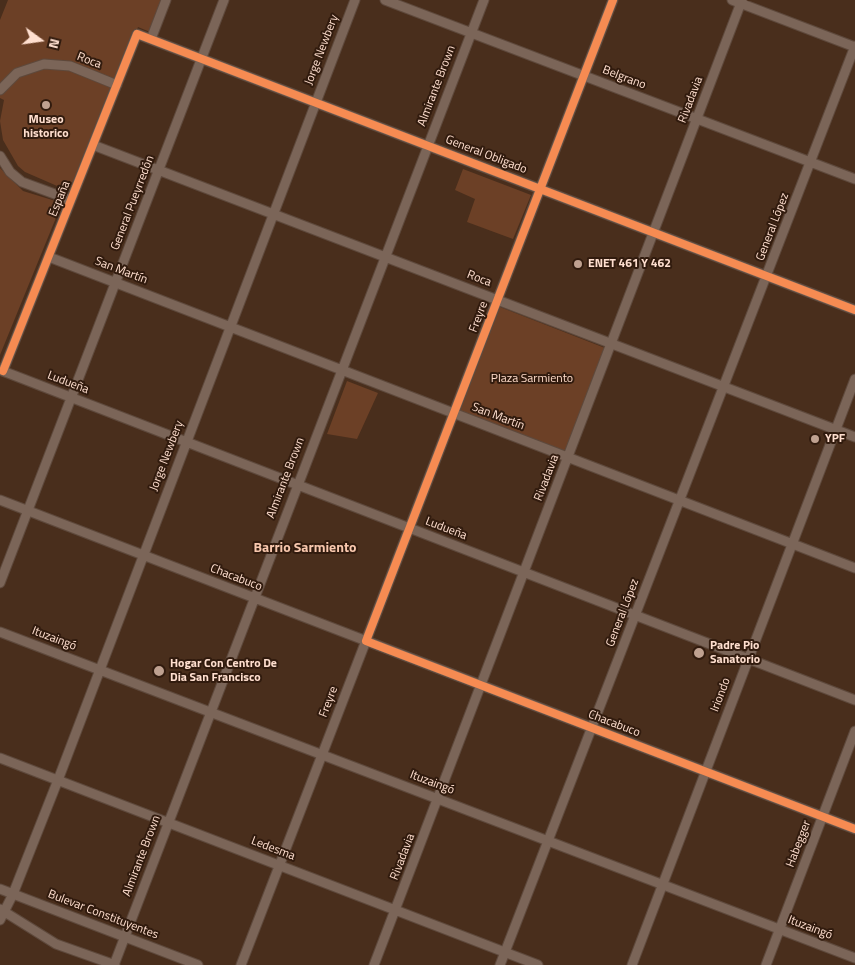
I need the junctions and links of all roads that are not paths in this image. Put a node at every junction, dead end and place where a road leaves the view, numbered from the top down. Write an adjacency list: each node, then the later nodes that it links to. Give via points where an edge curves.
1 (166, 0): 10 (street)
2 (224, 0): 12 (street, General Pueyrredón)
3 (354, 0): 16 (street, Jorge Newbery)
4 (385, 0): 8 (street, Belgrano)
5 (484, 0): 8 (street, Almirante Brown)
6 (613, 0): 13 (street, Freyre)
7 (738, 1): 11 (street); 17 (street, Rivadavia)
8 (471, 33): 13 (street, Belgrano); 19 (street, Almirante Brown)
9 (137, 34): 10 (street, General Obligado); 14 (street, España)
10 (151, 39): 12 (street, General Obligado)
11 (855, 46): 21 (street, General López)
12 (202, 58): 16 (street, General Obligado); 22 (street, General Pueyrredón)
13 (584, 76): 17 (street, Belgrano); 24 (street, Freyre)
14 (117, 85): 15 (street, Roca, via 70,66 44,64 17,73); 18 (street, España)
15 (0, 90)
16 (315, 102): 19 (street, General Obligado); 26 (street, Jorge Newbery)
17 (697, 119): 21 (street, Belgrano); 27 (street, Rivadavia)
18 (94, 145): 22 (street, Roca); 25 (street, España)
19 (428, 145): 24 (street, General Obligado); 29 (street, Almirante Brown)
20 (0, 156): 25 (street, via 10,172 22,182)
21 (810, 162): 23 (street, Belgrano); 30 (street, General López)
22 (159, 170): 26 (street, Roca); 31 (street, General Pueyrredón)
23 (855, 179)
24 (540, 188): 27 (street, General Obligado); 32 (street, Freyre)
25 (72, 200): 28 (street, España)
26 (274, 214): 29 (street, Roca); 34 (street, Jorge Newbery)
27 (654, 232): 30 (street, General Obligado); 35 (street, Rivadavia)
28 (49, 257): 31 (street, San Martín); 37 (street, España)
29 (386, 257): 32 (street, Roca); 36 (street, Almirante Brown)
30 (766, 275): 33 (street, General Obligado); 39 (street, General López)
31 (116, 283): 34 (street, San Martín); 40 (street, General Pueyrredón)
32 (498, 300): 35 (street, Roca); 41 (street, Freyre)
33 (855, 310)
34 (230, 327): 36 (street, San Martín); 44 (street, Jorge Newbery)
35 (612, 344): 39 (street, Roca); 45 (street, Rivadavia)
36 (342, 370): 41 (street, San Martín); 46 (street, Almirante Brown)
37 (2, 371): 40 (street, Ludueña)
38 (855, 379): 42 (street, Iriondo)
39 (724, 387): 42 (street, Roca); 48 (street, General López)
40 (71, 398): 44 (street, Ludueña); 49 (street, General Pueyrredón)
41 (454, 414): 45 (street, San Martín); 50 (street, Freyre)
42 (836, 430): 43 (street, Roca); 51 (street, Iriondo)
43 (855, 437)
44 (186, 442): 46 (street, Ludueña); 52 (street, Jorge Newbery)
45 (568, 458): 48 (street, San Martín); 54 (street, Rivadavia)
46 (297, 485): 50 (street, Ludueña); 56 (street, Almirante Brown)
47 (0, 500): 49 (street, Chacabuco)
48 (680, 501): 51 (street, San Martín); 57 (street, General López)
49 (27, 511): 52 (street, Chacabuco); 55 (street, General Pueyrredón)
50 (409, 528): 54 (street, Ludueña); 59 (street, Freyre)
51 (792, 544): 53 (street, San Martín); 60 (street, Iriondo)
52 (142, 555): 56 (street, Chacabuco); 61 (street, Jorge Newbery)
53 (855, 568)
54 (524, 572): 57 (street, Ludueña); 62 (street, Rivadavia)
55 (0, 583)
56 (254, 598): 59 (street, Chacabuco); 64 (street, Almirante Brown)
57 (635, 615): 60 (street, Ludueña); 65 (street, General López)
58 (0, 632): 61 (street, Ituzaingó)
59 (366, 641): 62 (street, Chacabuco); 67 (street, Freyre)
60 (748, 658): 63 (street, Ludueña); 69 (street, Iriondo)
61 (100, 670): 64 (street, Ituzaingó); 70 (street, Jorge Newbery)
62 (481, 685): 65 (street, Chacabuco); 71 (street, Rivadavia)
63 (855, 700)
64 (210, 712): 67 (street, Ituzaingó); 73 (street, Almirante Brown)
65 (591, 728): 69 (street, Chacabuco); 75 (street, General López)
66 (855, 731): 72 (street, Habegger)
67 (323, 755): 71 (street, Ituzaingó); 76 (street, Freyre)
68 (0, 758): 70 (street, Ledesma)
69 (706, 770): 72 (street, Chacabuco); 77 (street, Iriondo)
70 (58, 780): 73 (street, Ledesma); 79 (street, Jorge Newbery)
71 (438, 799): 75 (street, Ituzaingó); 80 (street, Rivadavia)
72 (822, 816): 74 (street, Chacabuco); 82 (street, Habegger)
73 (168, 822): 76 (street, Ledesma); 83 (street, Almirante Brown)
74 (855, 829)
75 (548, 841): 77 (street, Ituzaingó); 84 (street, General López)
76 (280, 865): 80 (street, Ledesma); 88 (street, Freyre)
77 (663, 884): 82 (street, Ituzaingó); 92 (street, Iriondo)
78 (0, 889): 79 (street, Bulevar Constituyentes)
79 (13, 894): 81 (street, Jorge Newbery); 83 (street, Bulevar Constituyentes)
80 (396, 910): 84 (street, Ledesma); 89 (street, Rivadavia)
81 (1, 913): 86 (street, via 56,944)
82 (780, 929): 85 (street, Ituzaingó); 93 (street, Habegger)
83 (125, 936): 86 (street, Almirante Brown); 87 (street, Bulevar Constituyentes)
84 (505, 952): 90 (street, General López); 91 (street, Ledesma)
85 (855, 958)
86 (115, 965)
87 (198, 965)
88 (242, 965)
89 (374, 965)
90 (500, 965)
91 (538, 965)
92 (632, 965)
93 (766, 965)

